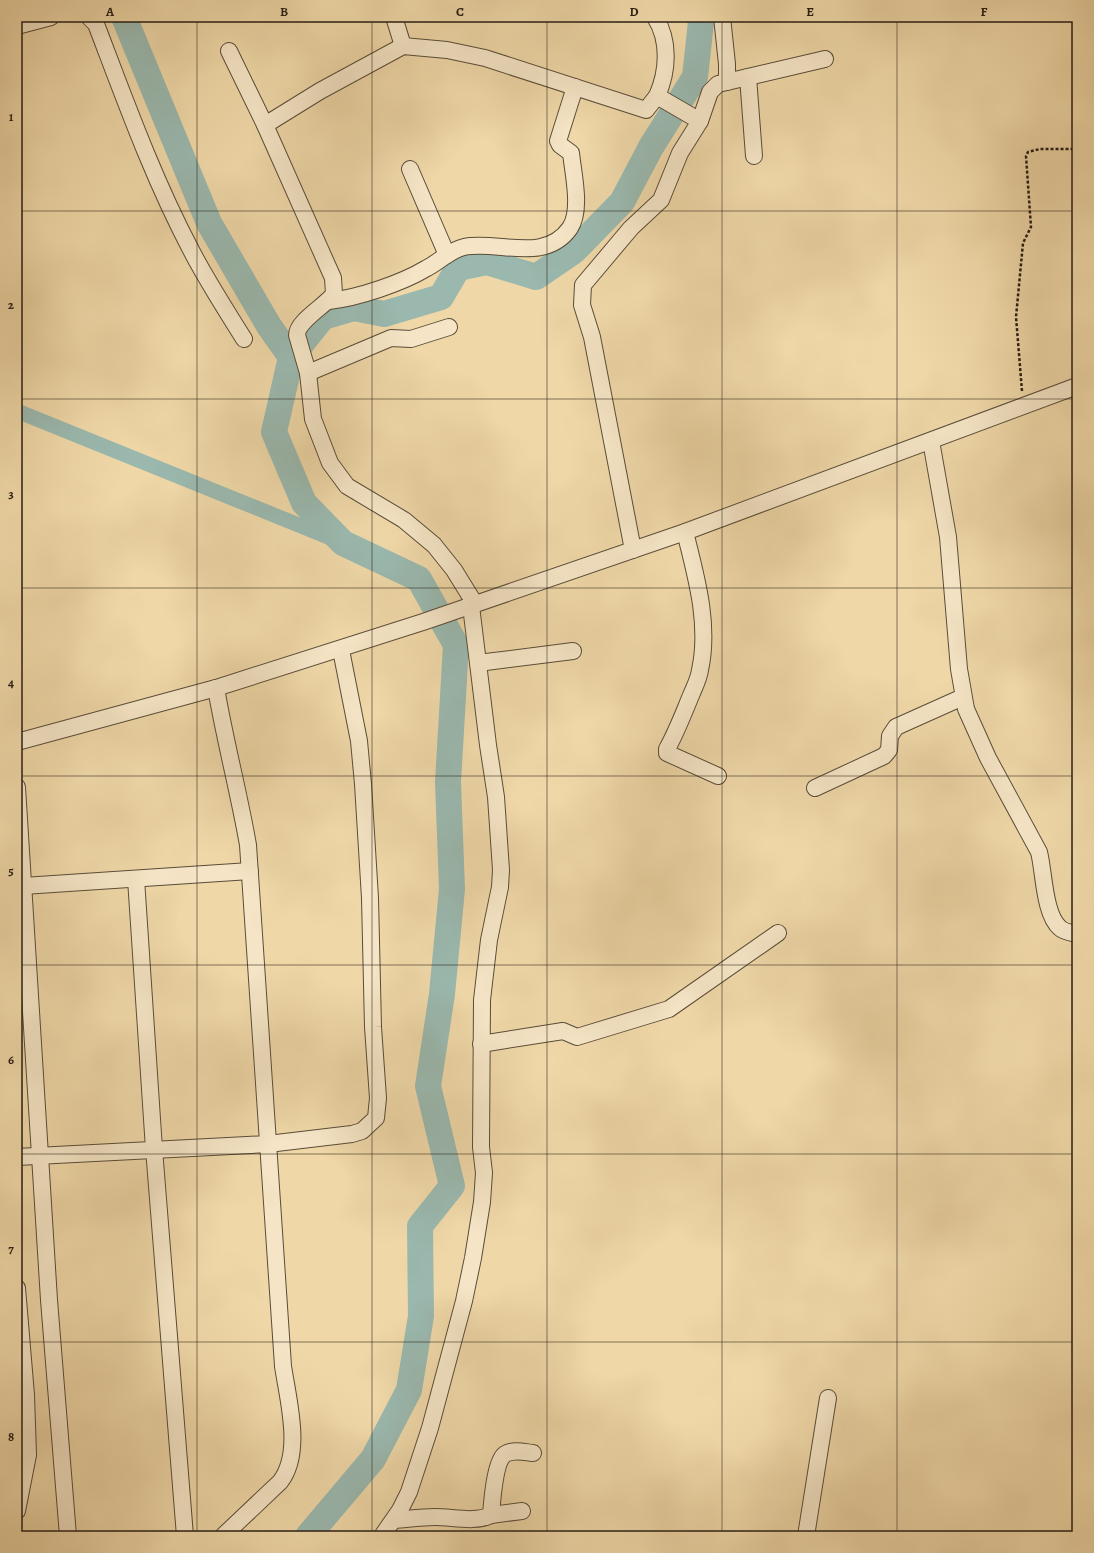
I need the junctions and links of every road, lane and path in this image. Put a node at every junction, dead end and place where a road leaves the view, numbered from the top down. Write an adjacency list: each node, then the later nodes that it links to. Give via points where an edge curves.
1 (50, 17): 6 (street)
2 (89, 17): 22 (street, via 96,24 126,103 190,249)
3 (394, 17): 7 (street)
4 (655, 17): 13 (street, via 663,33 666,50)
5 (722, 17): 11 (street)
6 (17, 26)
7 (403, 46): 12 (street, via 448,50 485,58); 15 (street, via 320,91)
8 (229, 51): 15 (street)
9 (825, 59): 10 (street)
10 (748, 77): 11 (street); 17 (street)
11 (727, 82): 14 (street, via 718,84 710,92)
12 (575, 87): 13 (street, via 646,110); 19 (street, via 558,141 571,153 576,201 570,228 545,246 535,248 475,245)
13 (663, 99): 14 (street)
14 (697, 118): 28 (street, via 661,200 588,277 581,290)
15 (265, 125): 20 (street, via 333,278 334,294)
16 (1077, 149): 25 (path, via 1040,149 1028,152 1026,156 1031,227 1022,250 1016,317)
17 (754, 156)
18 (410, 169): 19 (street)
19 (447, 255): 20 (street, via 412,276 355,296)
20 (329, 301): 23 (street, via 297,330 298,342)
21 (449, 327): 23 (street, via 411,339 391,338)
22 (244, 339)
23 (306, 364): 29 (street, via 313,419 324,450 338,475 347,486 404,520 434,545 454,570)
24 (1077, 386): 25 (street)
25 (1024, 406): 26 (street)
26 (932, 441): 27 (street); 34 (street, via 948,537)
27 (685, 532): 28 (street); 36 (street, via 702,612 703,645 700,671 667,753)
28 (633, 550): 29 (street)
29 (470, 606): 30 (street); 32 (street)
30 (341, 650): 33 (street); 45 (street, via 359,741 363,784 378,1109 376,1118 362,1131)
31 (573, 651): 32 (street)
32 (478, 663): 44 (street, via 496,797 501,870 485,972)
33 (216, 688): 35 (street); 39 (street, via 225,740 242,808)
34 (963, 697): 38 (street, via 896,727 890,736 889,750 884,756); 43 (street, via 970,720 985,751 1038,852 1046,899 1057,925 1060,929)
35 (17, 742)
36 (718, 776)
37 (17, 787): 41 (street)
38 (815, 788)
39 (250, 871): 40 (street); 45 (street)
40 (136, 879): 41 (street); 46 (street)
41 (23, 886): 47 (street)
42 (778, 933): 44 (street, via 669,1009 577,1037 563,1031)
43 (1077, 934)
44 (481, 1044): 56 (street, via 481,1147 484,1173 475,1250 448,1366 430,1428 416,1474)
45 (268, 1144): 46 (street); 59 (street, via 283,1366 291,1423 292,1456 286,1475 280,1482)
46 (154, 1148): 47 (street); 58 (street)
47 (41, 1156): 48 (street); 57 (street, via 49,1300)
48 (17, 1157)
49 (17, 1288): 50 (street)
50 (22, 1394): 53 (street, via 28,1455)
51 (828, 1398): 61 (street)
52 (533, 1453): 55 (street, via 514,1451 504,1455 498,1466)
53 (17, 1511)
54 (522, 1511): 55 (street)
55 (491, 1515): 56 (street, via 482,1518 433,1517)
56 (394, 1520): 60 (street)
57 (68, 1536)
58 (185, 1536)
59 (223, 1536)
60 (382, 1536)
61 (806, 1536)

